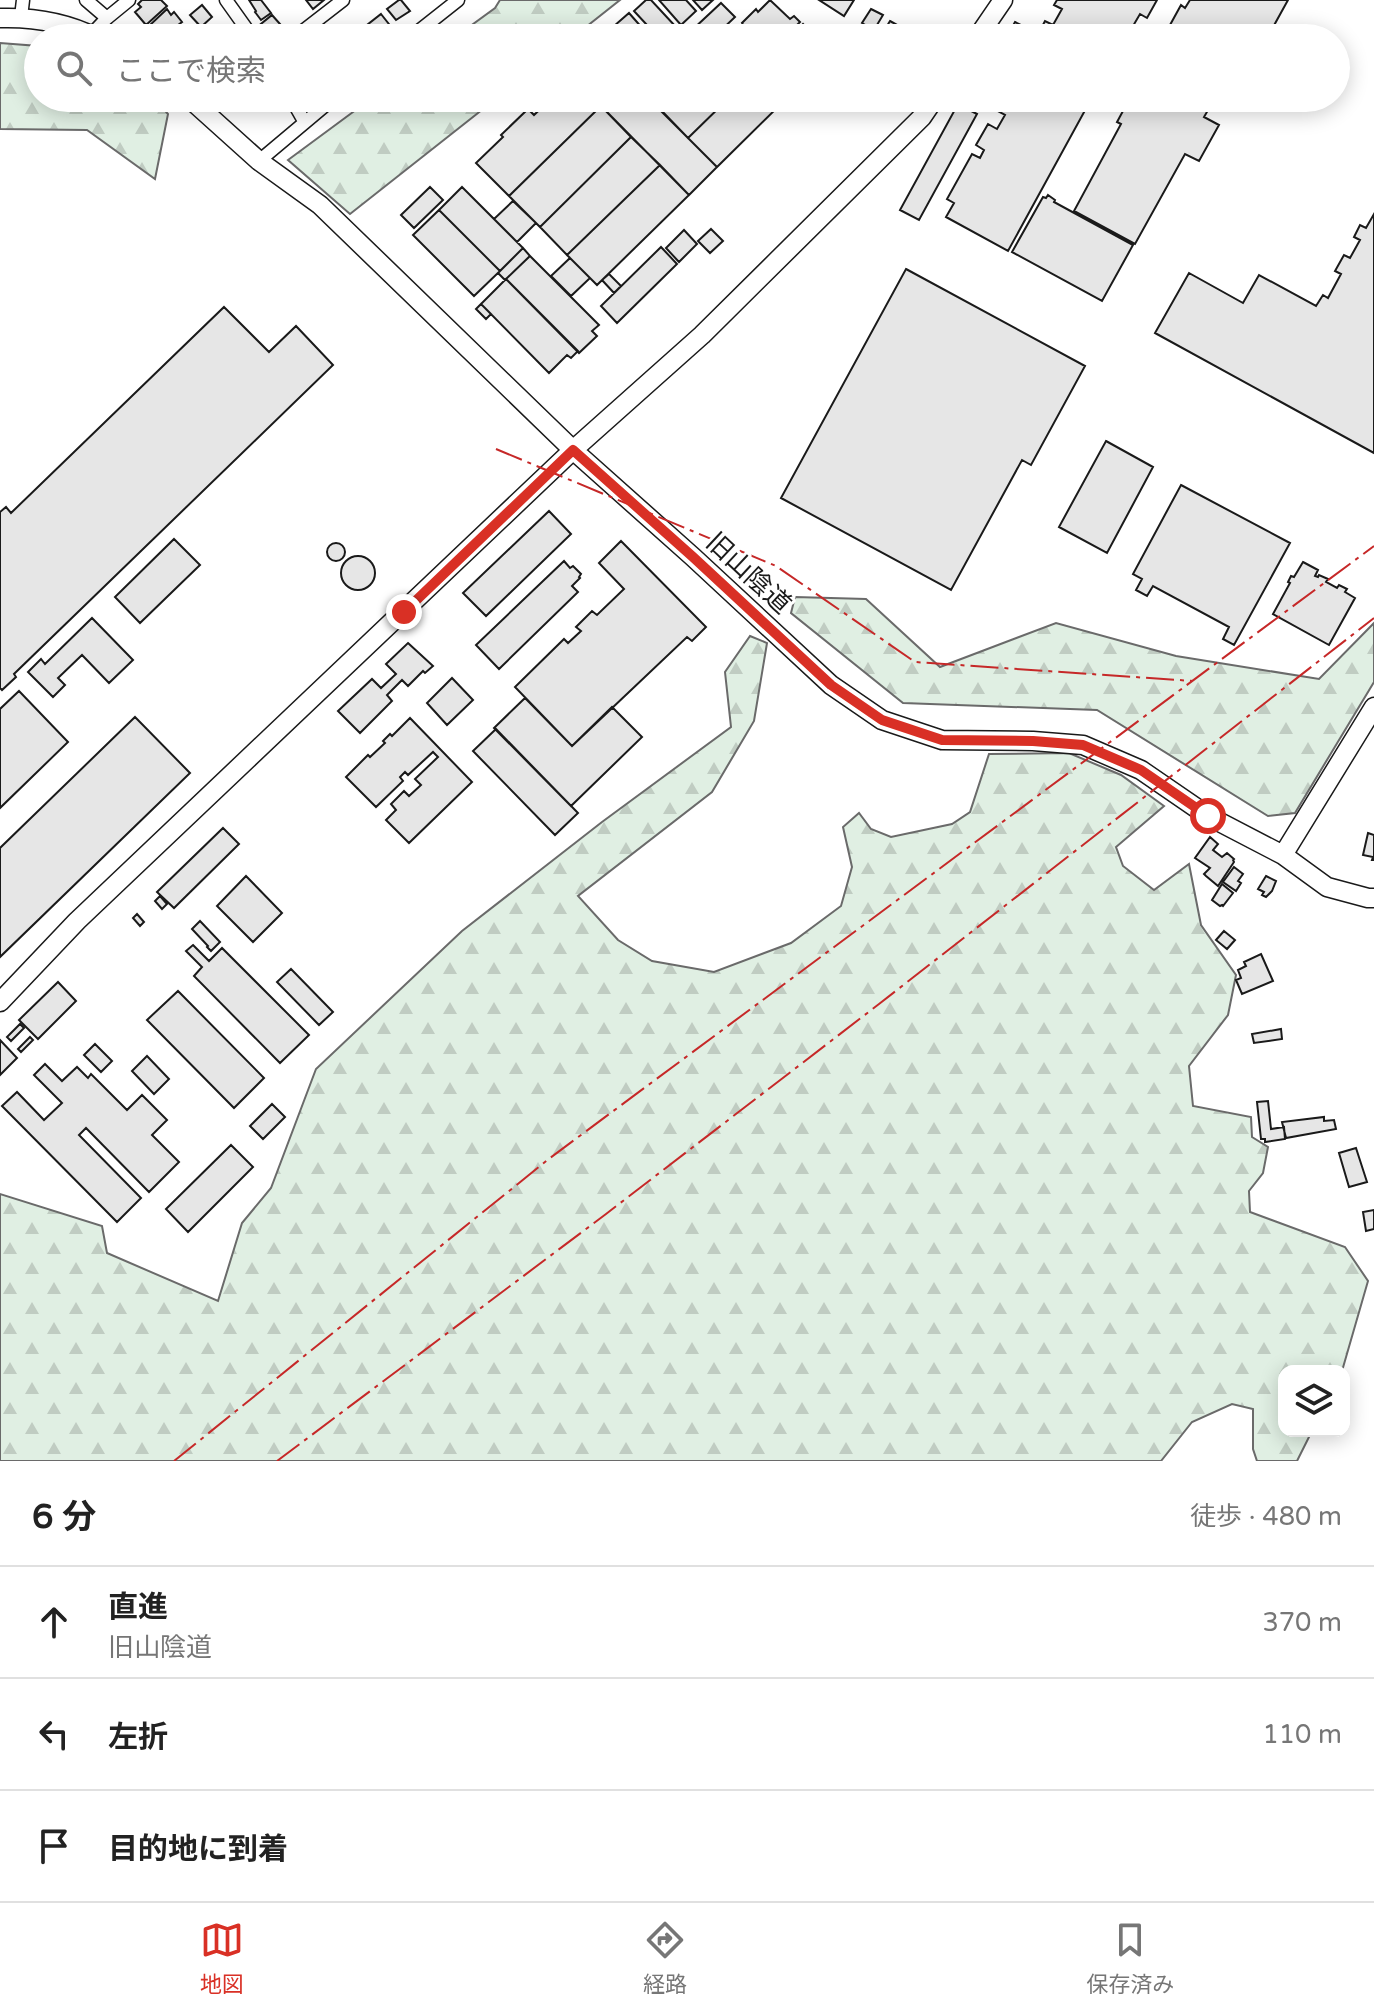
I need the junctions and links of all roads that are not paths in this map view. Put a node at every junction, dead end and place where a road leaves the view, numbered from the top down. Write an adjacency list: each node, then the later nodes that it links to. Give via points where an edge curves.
1 (86, 0): 9 (street)
2 (129, 0): 9 (street)
3 (343, 0): 13 (street)
4 (458, 0): 14 (street)
5 (1003, 0): 15 (street)
6 (230, 1): 12 (street)
7 (22, 9): 8 (street); 10 (street)
8 (0, 18)
9 (107, 18): 11 (street)
10 (58, 24)
11 (103, 24)
12 (244, 24)
13 (312, 24)
14 (428, 24)
15 (987, 24)
16 (205, 112): 21 (street, 旧山陰道)
17 (299, 112): 20 (street)
18 (316, 112): 20 (street)
19 (925, 112): 22 (street, via 702,335)
20 (304, 121): 21 (street)
21 (259, 161): 22 (street, 旧山陰道, via 320,205)
22 (573, 450): 24 (street, 旧山陰道, via 831,685 882,720 942,740 1083,745 1141,770 1208,816); 26 (street, via 77,921)
23 (1374, 707): 24 (street)
24 (1283, 855): 25 (street, 旧山陰道, via 1327,887)
25 (1374, 898)
26 (0, 1002)

